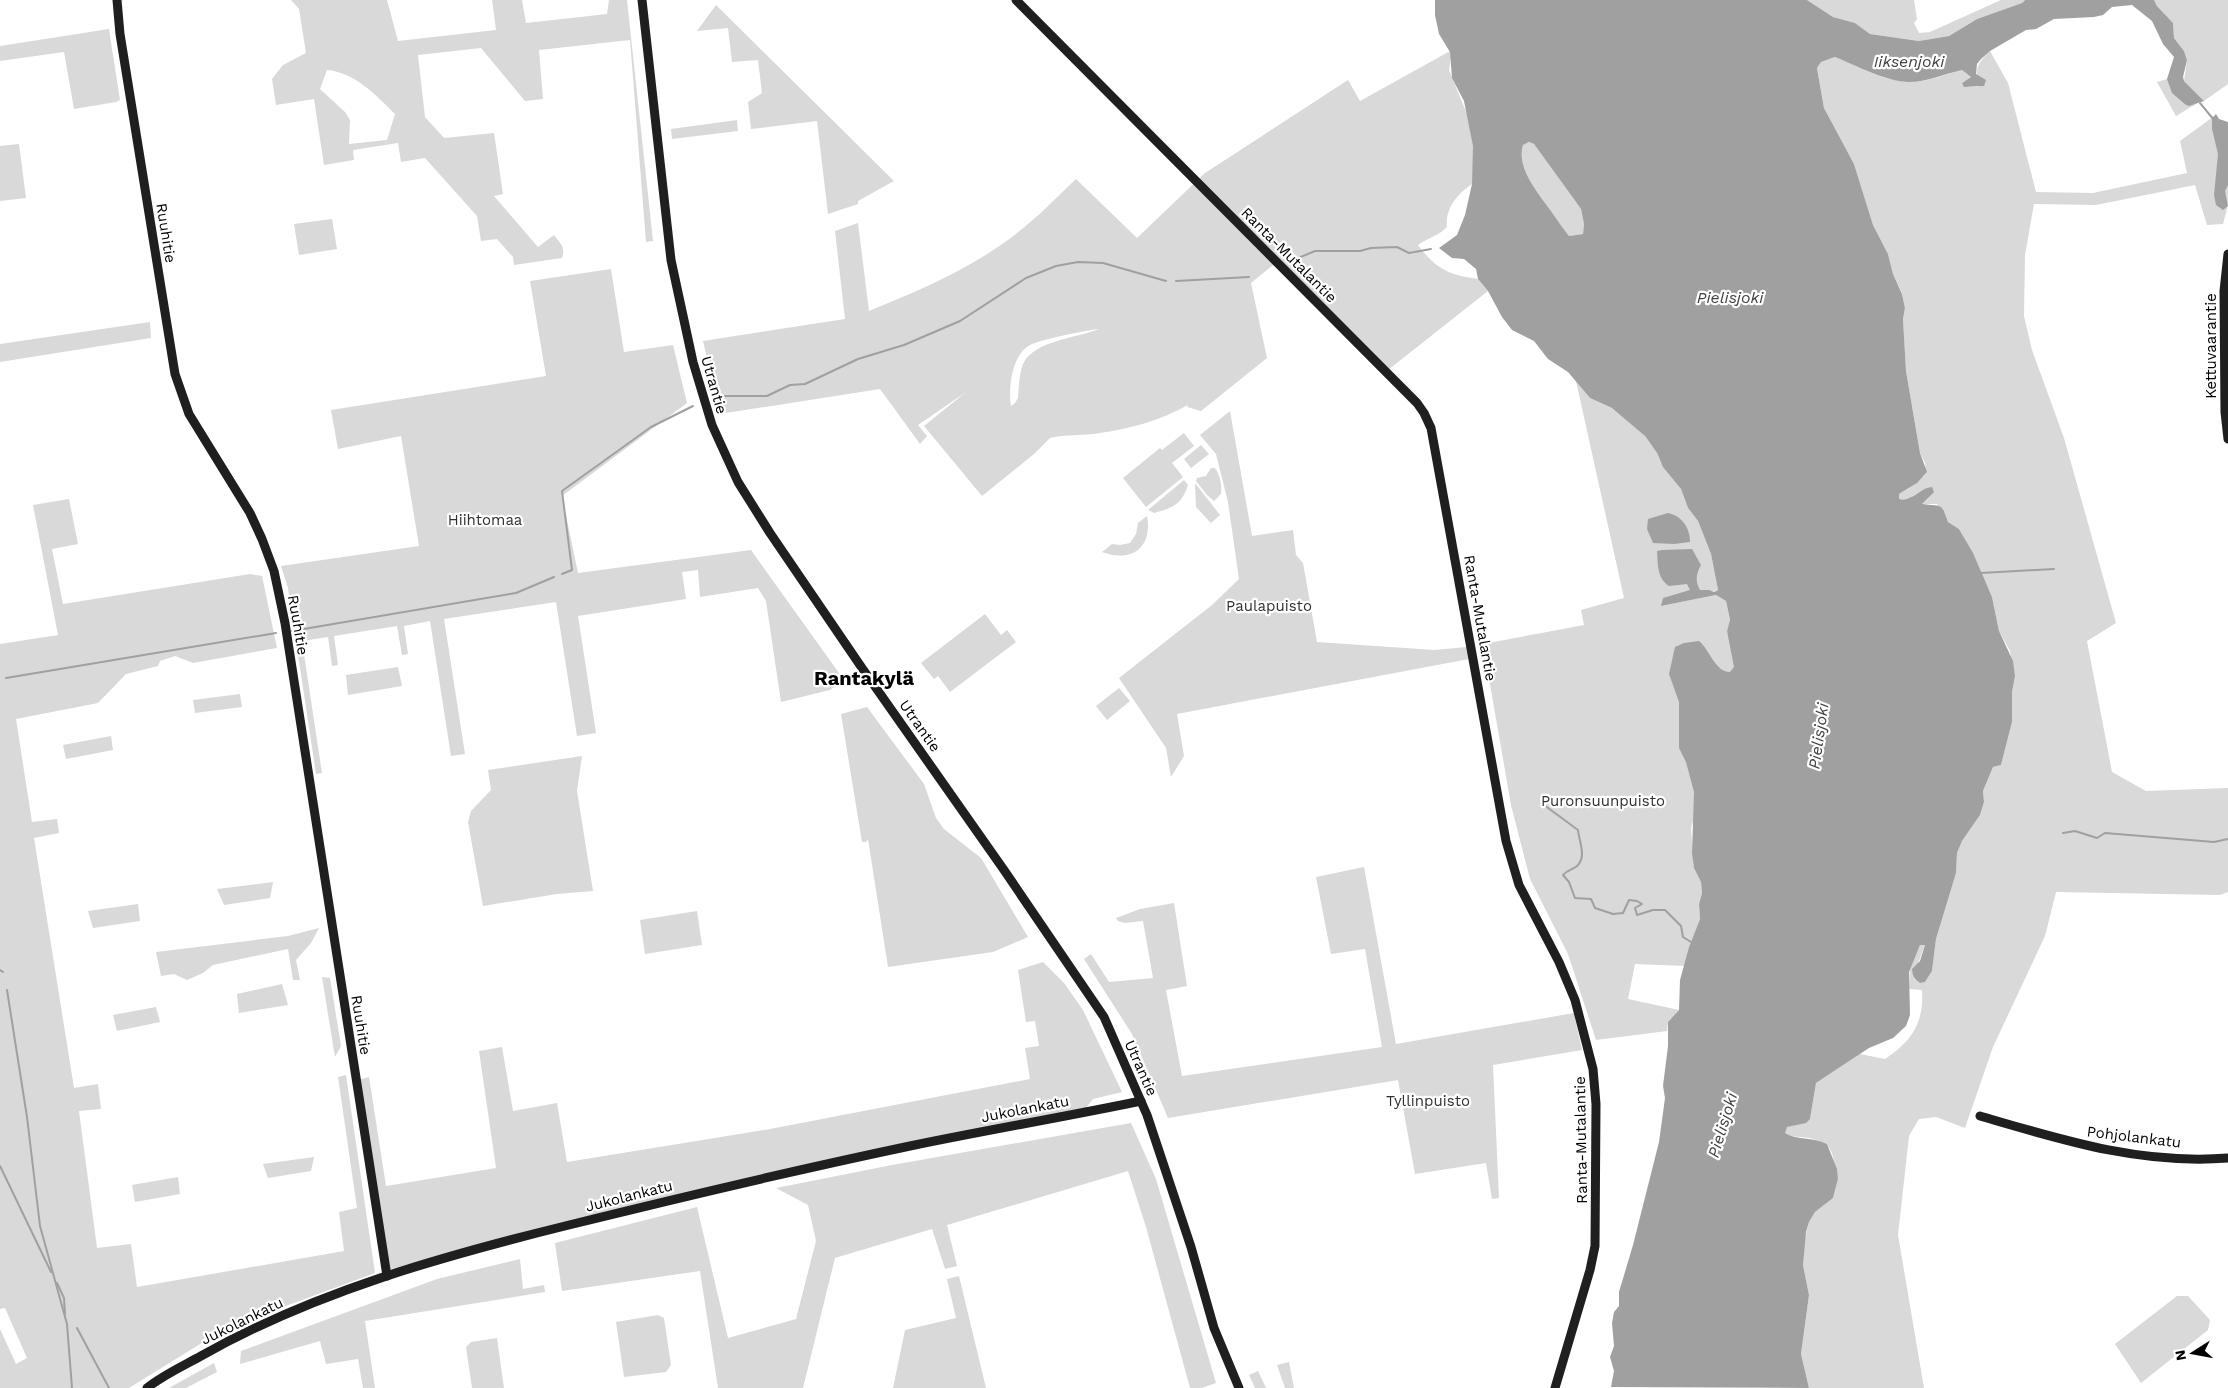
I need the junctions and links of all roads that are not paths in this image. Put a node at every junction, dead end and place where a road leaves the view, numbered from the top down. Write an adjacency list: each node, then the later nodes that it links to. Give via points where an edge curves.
1 (117, 0): 9 (street, Ruuhitie, via 175,374 192,420 250,513 274,571 287,635)
2 (642, 0): 6 (street, Utrantie, via 671,260 693,362 712,425 738,482 770,533 1104,1017)
3 (1016, 0): 12 (street, Ranta-Mutalantie, via 1417,403 1431,428 1504,832 1519,885 1575,1000 1593,1069 1596,1104 1595,1246)
4 (2228, 254): 5 (street, Kettuvaarantie, via 2224,298)
5 (2228, 439)
6 (1141, 1101): 9 (street, Jukolankatu, via 769,1177 494,1244); 11 (street, Utrantie, via 1167,1171 1214,1328)
7 (1980, 1116): 8 (street, Pohjolankatu, via 2104,1150 2162,1157)
8 (2228, 1158)
9 (387, 1276): 10 (street, Jukolankatu, via 321,1300 224,1343)
10 (147, 1388)
11 (1239, 1388)
12 (1555, 1388)

